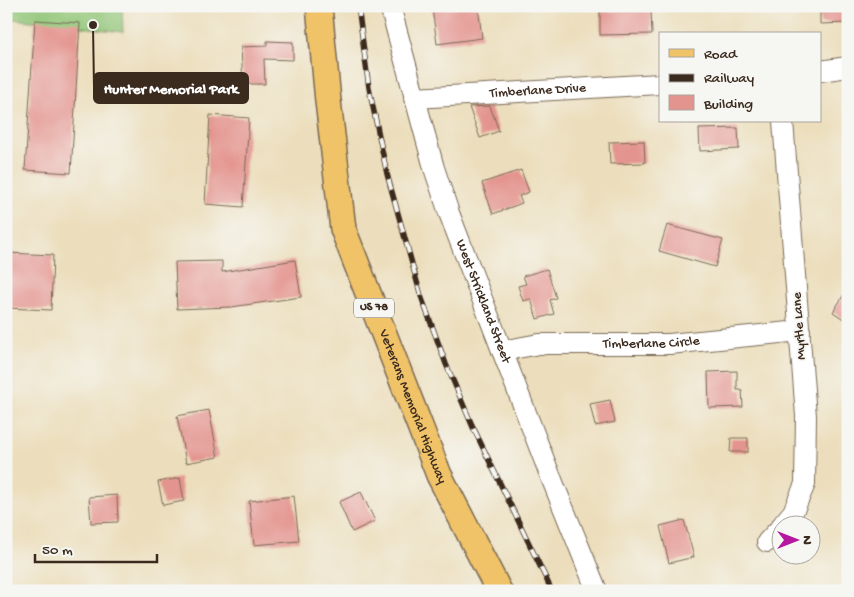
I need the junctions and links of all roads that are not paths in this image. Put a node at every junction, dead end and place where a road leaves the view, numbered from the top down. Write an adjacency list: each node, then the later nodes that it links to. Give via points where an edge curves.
1 (319, 6): 13 (main road, Veterans Memorial Highway / US 78, via 343,229 439,475)
2 (390, 6): 6 (street, West Strickland Street)
3 (848, 67): 4 (street)
4 (822, 71)
5 (659, 84): 6 (street, Timberlane Drive)
6 (414, 98): 9 (street, West Strickland Street, via 449,213)
7 (784, 122): 8 (street, Myrtle Lane)
8 (800, 331): 9 (street, Timberlane Circle, via 669,344 539,344); 10 (street, Myrtle Lane, via 806,416 805,484)
9 (502, 351): 14 (street, West Strickland Street)
10 (791, 514)
11 (772, 536): 12 (street, Myrtle Lane)
12 (767, 542)
13 (499, 591)
14 (597, 591)

